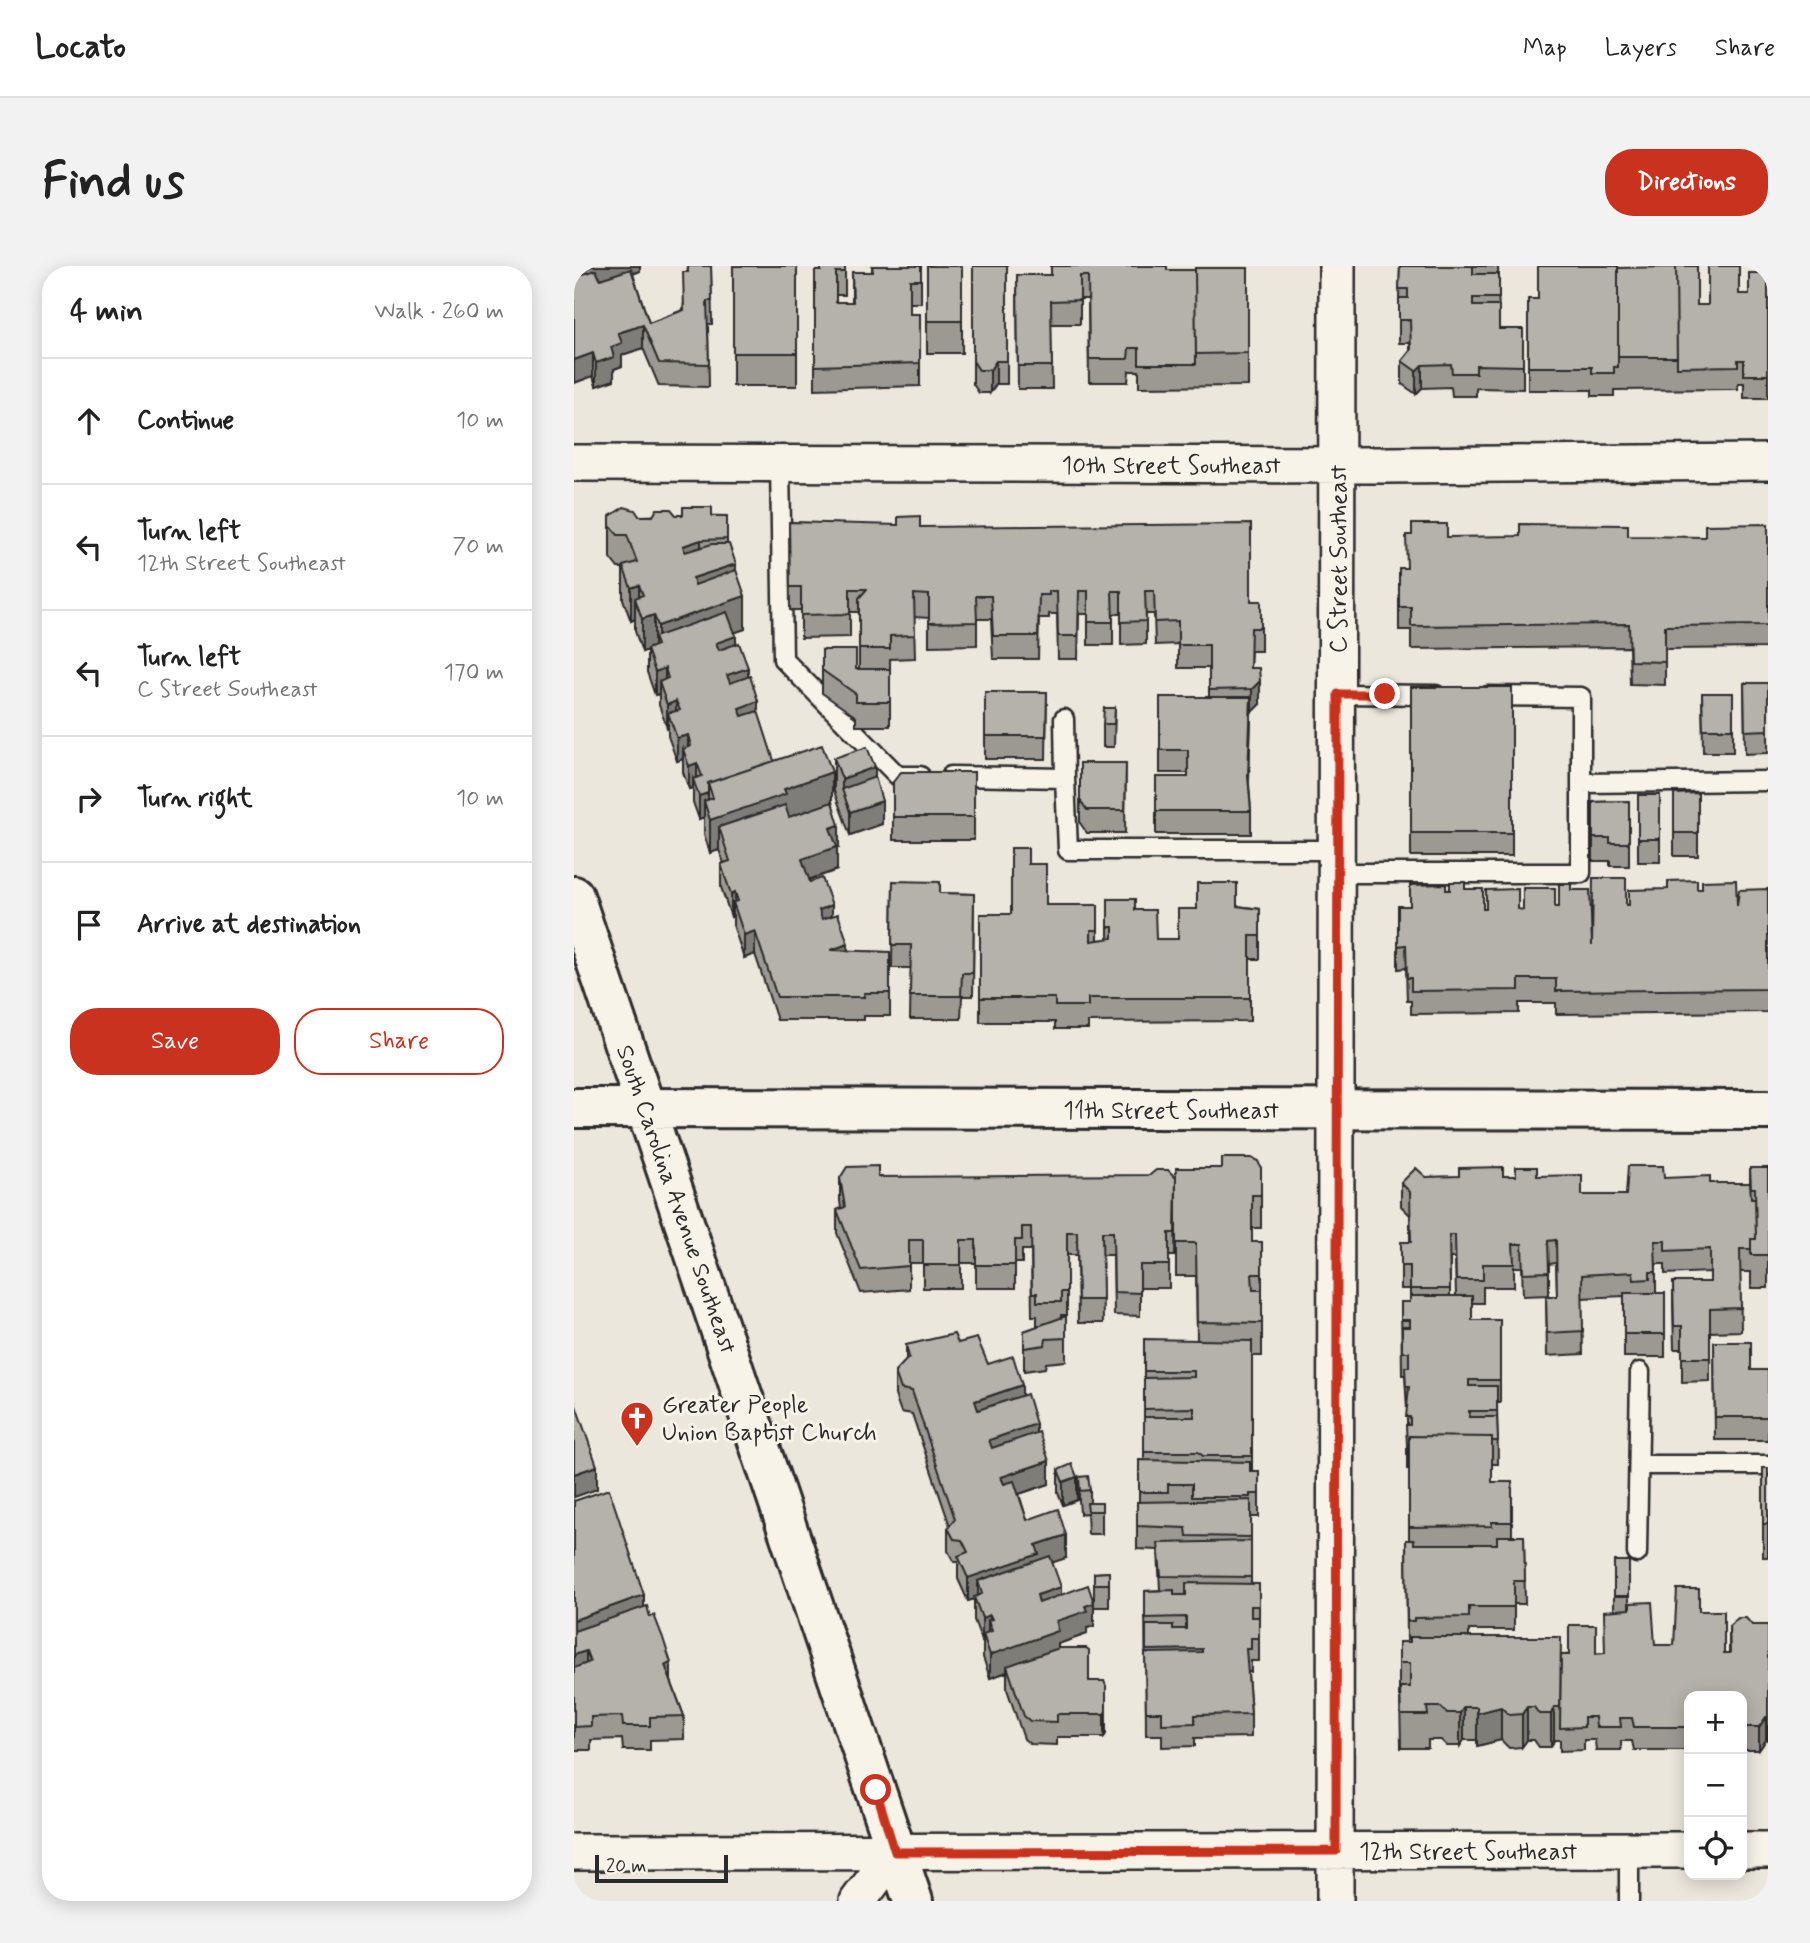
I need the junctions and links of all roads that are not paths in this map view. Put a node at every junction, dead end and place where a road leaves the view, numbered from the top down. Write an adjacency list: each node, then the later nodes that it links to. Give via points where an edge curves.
1 (1337, 266): 5 (street, C Street Southeast)
2 (1768, 462): 5 (street, 10th Street Southeast)
3 (574, 463): 4 (street, 10th Street Southeast)
4 (780, 463): 5 (street, 10th Street Southeast); 10 (lane, via 783,659 898,776)
5 (1338, 465): 6 (street, C Street Southeast)
6 (1338, 694): 7 (lane); 13 (street, C Street Southeast)
7 (1450, 695)
8 (1476, 695): 12 (lane, via 1581,697)
9 (1064, 719): 10 (lane)
10 (1065, 778): 13 (lane, via 1068,850)
11 (1768, 780): 12 (lane)
12 (1581, 783): 13 (lane, via 1581,873)
13 (1338, 862): 17 (street, C Street Southeast)
14 (574, 896): 16 (main road, South Carolina Avenue Southeast)
15 (574, 1108): 16 (main road, 11th Street Southeast)
16 (646, 1108): 17 (main road, 11th Street Southeast); 29 (main road, South Carolina Avenue Southeast)
17 (1338, 1110): 18 (main road, 11th Street Southeast); 27 (street, C Street Southeast)
18 (1768, 1110)
19 (1640, 1372): 20 (lane)
20 (1639, 1465): 21 (lane); 22 (lane)
21 (1768, 1465)
22 (1637, 1553)
23 (1629, 1850): 24 (street, 12th Street Southeast); 27 (street, 12th Street Southeast); 33 (lane)
24 (1684, 1850)
25 (1747, 1850): 26 (street)
26 (1768, 1850)
27 (1336, 1851): 29 (street, 12th Street Southeast); 32 (street, C Street Southeast)
28 (574, 1852): 29 (street, 12th Street Southeast)
29 (895, 1852): 30 (street); 31 (main road, South Carolina Avenue Southeast)
30 (858, 1901)
31 (913, 1901)
32 (1335, 1901)
33 (1629, 1901)

